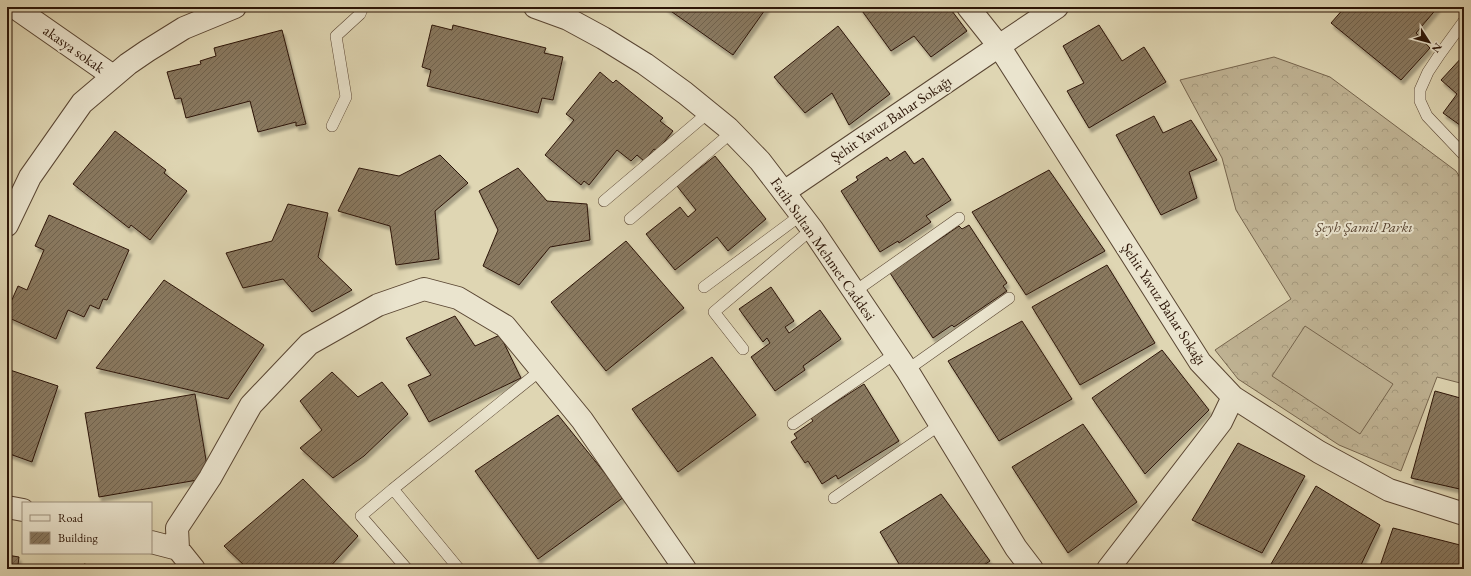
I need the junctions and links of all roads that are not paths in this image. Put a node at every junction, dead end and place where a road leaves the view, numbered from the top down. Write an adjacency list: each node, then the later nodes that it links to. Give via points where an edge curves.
1 (14, 7): 9 (street, akasya sokak)
2 (235, 7): 9 (street, via 184,28)
3 (363, 7): 11 (lane, via 360,14 336,36 346,97)
4 (535, 7): 10 (street, Fatih Sultan Mehmet Caddesi, via 568,19 615,45)
5 (968, 7): 8 (street, Şehit Yavuz Bahar Sokağı)
6 (1057, 7): 8 (street)
7 (1464, 21): 13 (lane, via 1428,72 1420,90 1420,101 1427,116)
8 (999, 46): 14 (street, Şehit Yavuz Bahar Sokağı); 26 (street, Şehit Yavuz Bahar Sokağı, via 1200,362)
9 (113, 76): 19 (street, via 82,104 73,116 30,177)
10 (709, 112): 12 (street, Fatih Sultan Mehmet Caddesi); 15 (lane)
11 (332, 126)
12 (732, 132): 14 (street, Fatih Sultan Mehmet Caddesi, via 760,161); 17 (lane)
13 (1464, 155)
14 (784, 192): 18 (street, Fatih Sultan Mehmet Caddesi)
15 (604, 201)
16 (959, 218): 21 (lane)
17 (630, 219)
18 (807, 222): 20 (lane); 21 (street, Fatih Sultan Mehmet Caddesi); 23 (lane, via 714,312)
19 (7, 225)
20 (704, 288)
21 (854, 292): 24 (street, Fatih Sultan Mehmet Caddesi)
22 (1009, 298): 24 (lane)
23 (743, 349)
24 (901, 362): 27 (lane); 28 (street, Fatih Sultan Mehmet Caddesi)
25 (541, 370): 29 (lane); 35 (street, via 505,326 458,298 424,289 378,305 309,344 251,405 210,478 177,528); 39 (street, via 582,420)
26 (1233, 397): 33 (street, Şehit Yavuz Bahar Sokağı, via 1319,452 1389,490); 41 (street, via 1222,422)
27 (793, 424)
28 (941, 424): 30 (lane); 40 (street, Fatih Sultan Mehmet Caddesi, via 1016,548)
29 (393, 488): 37 (lane, via 361,516); 38 (lane)
30 (834, 498)
31 (7, 507): 32 (street)
32 (22, 510)
33 (1464, 514)
34 (152, 542): 35 (street)
35 (178, 549): 36 (street)
36 (194, 569)
37 (407, 569)
38 (459, 569)
39 (685, 569)
40 (1032, 569)
41 (1108, 569)

